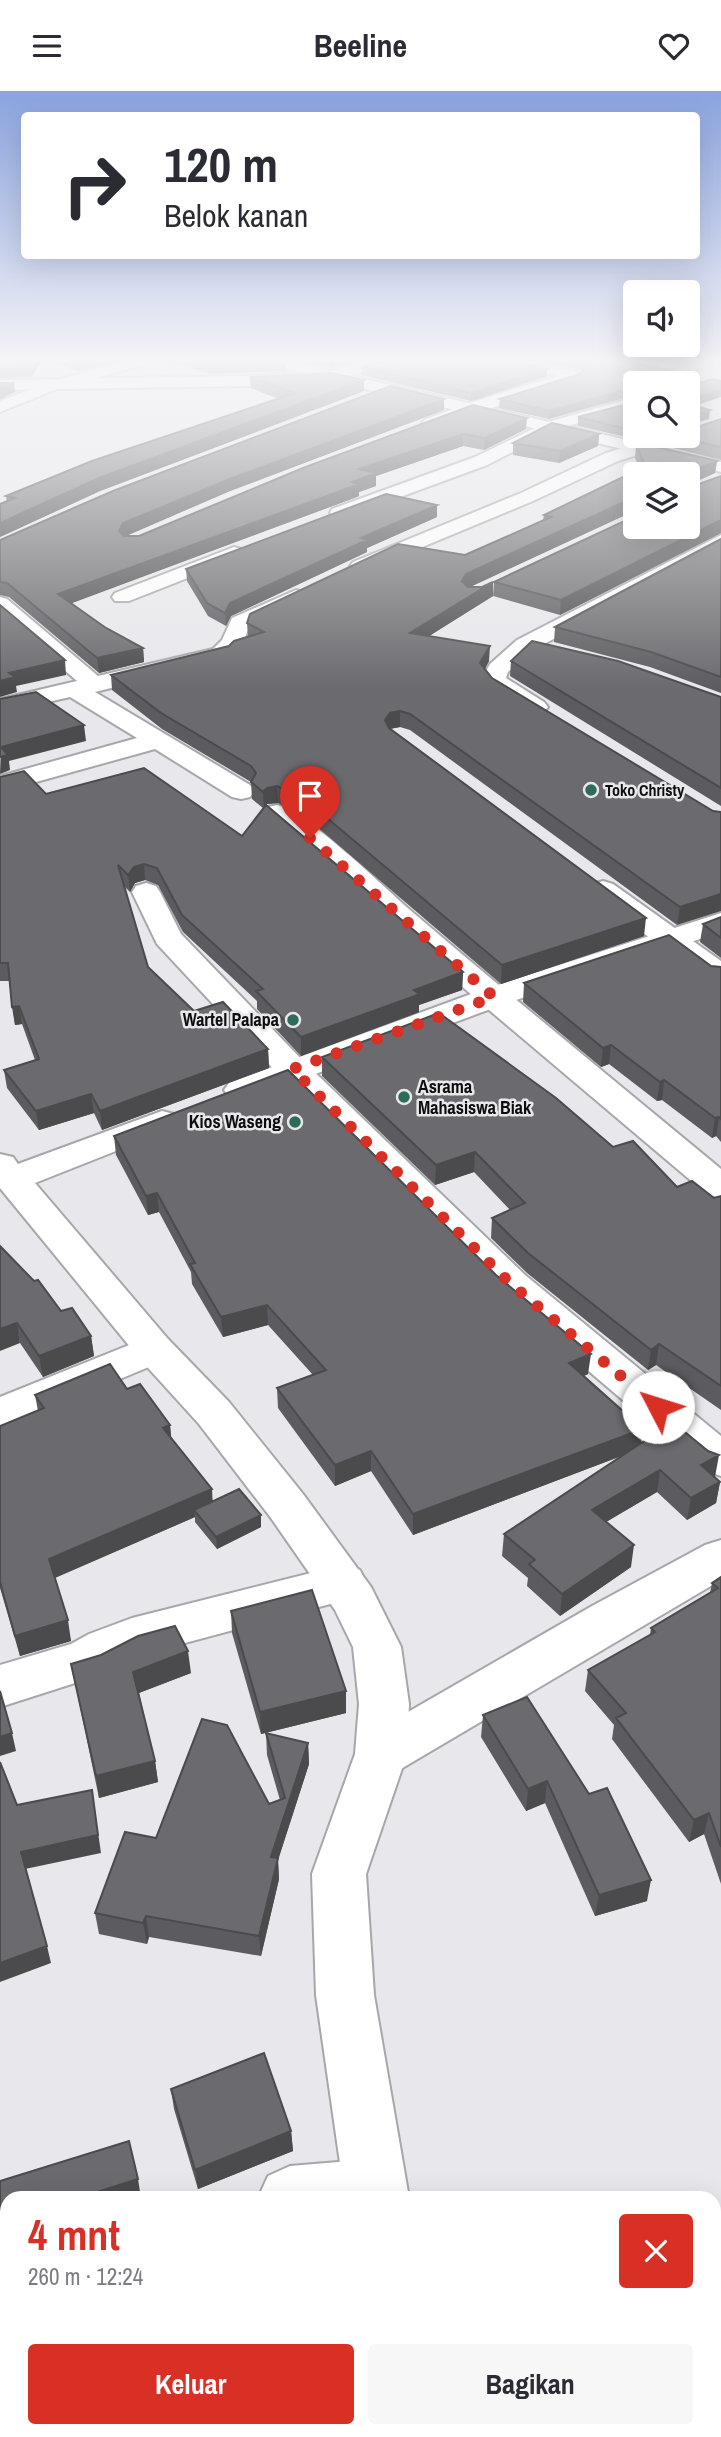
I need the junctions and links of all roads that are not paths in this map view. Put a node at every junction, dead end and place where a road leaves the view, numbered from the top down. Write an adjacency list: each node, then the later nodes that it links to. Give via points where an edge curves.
1 (455, 470): 3 (street)
2 (584, 470): 6 (street)
3 (327, 517)
4 (251, 546): 8 (street)
5 (717, 547): 10 (street)
6 (347, 572)
7 (312, 589): 12 (street, via 240,623 232,643 221,654)
8 (122, 597)
9 (0, 603): 12 (street)
10 (525, 645): 11 (street); 14 (street, via 494,678)
11 (552, 651)
12 (85, 687): 13 (street); 15 (street)
13 (0, 706)
14 (553, 717)
15 (159, 740): 16 (street); 17 (street)
16 (0, 783)
17 (241, 791)
18 (277, 813): 24 (street)
19 (581, 873): 22 (street)
20 (146, 893): 25 (street, via 168,938)
21 (721, 922): 22 (street)
22 (669, 938): 23 (street); 24 (street)
23 (721, 975)
24 (494, 997): 25 (street); 27 (street)
25 (292, 1069): 26 (street); 30 (street, via 511,1284)
26 (6, 1172): 28 (street)
27 (721, 1187)
28 (154, 1349): 29 (street); 32 (street, via 214,1413)
29 (0, 1414)
30 (721, 1460)
31 (721, 1558): 34 (street)
32 (343, 1583): 33 (street, via 132,1639 86,1660); 34 (street, via 377,1647 384,1704)
33 (0, 1686)
34 (381, 1754): 35 (street, via 340,1874 345,1995)
35 (376, 2191)

